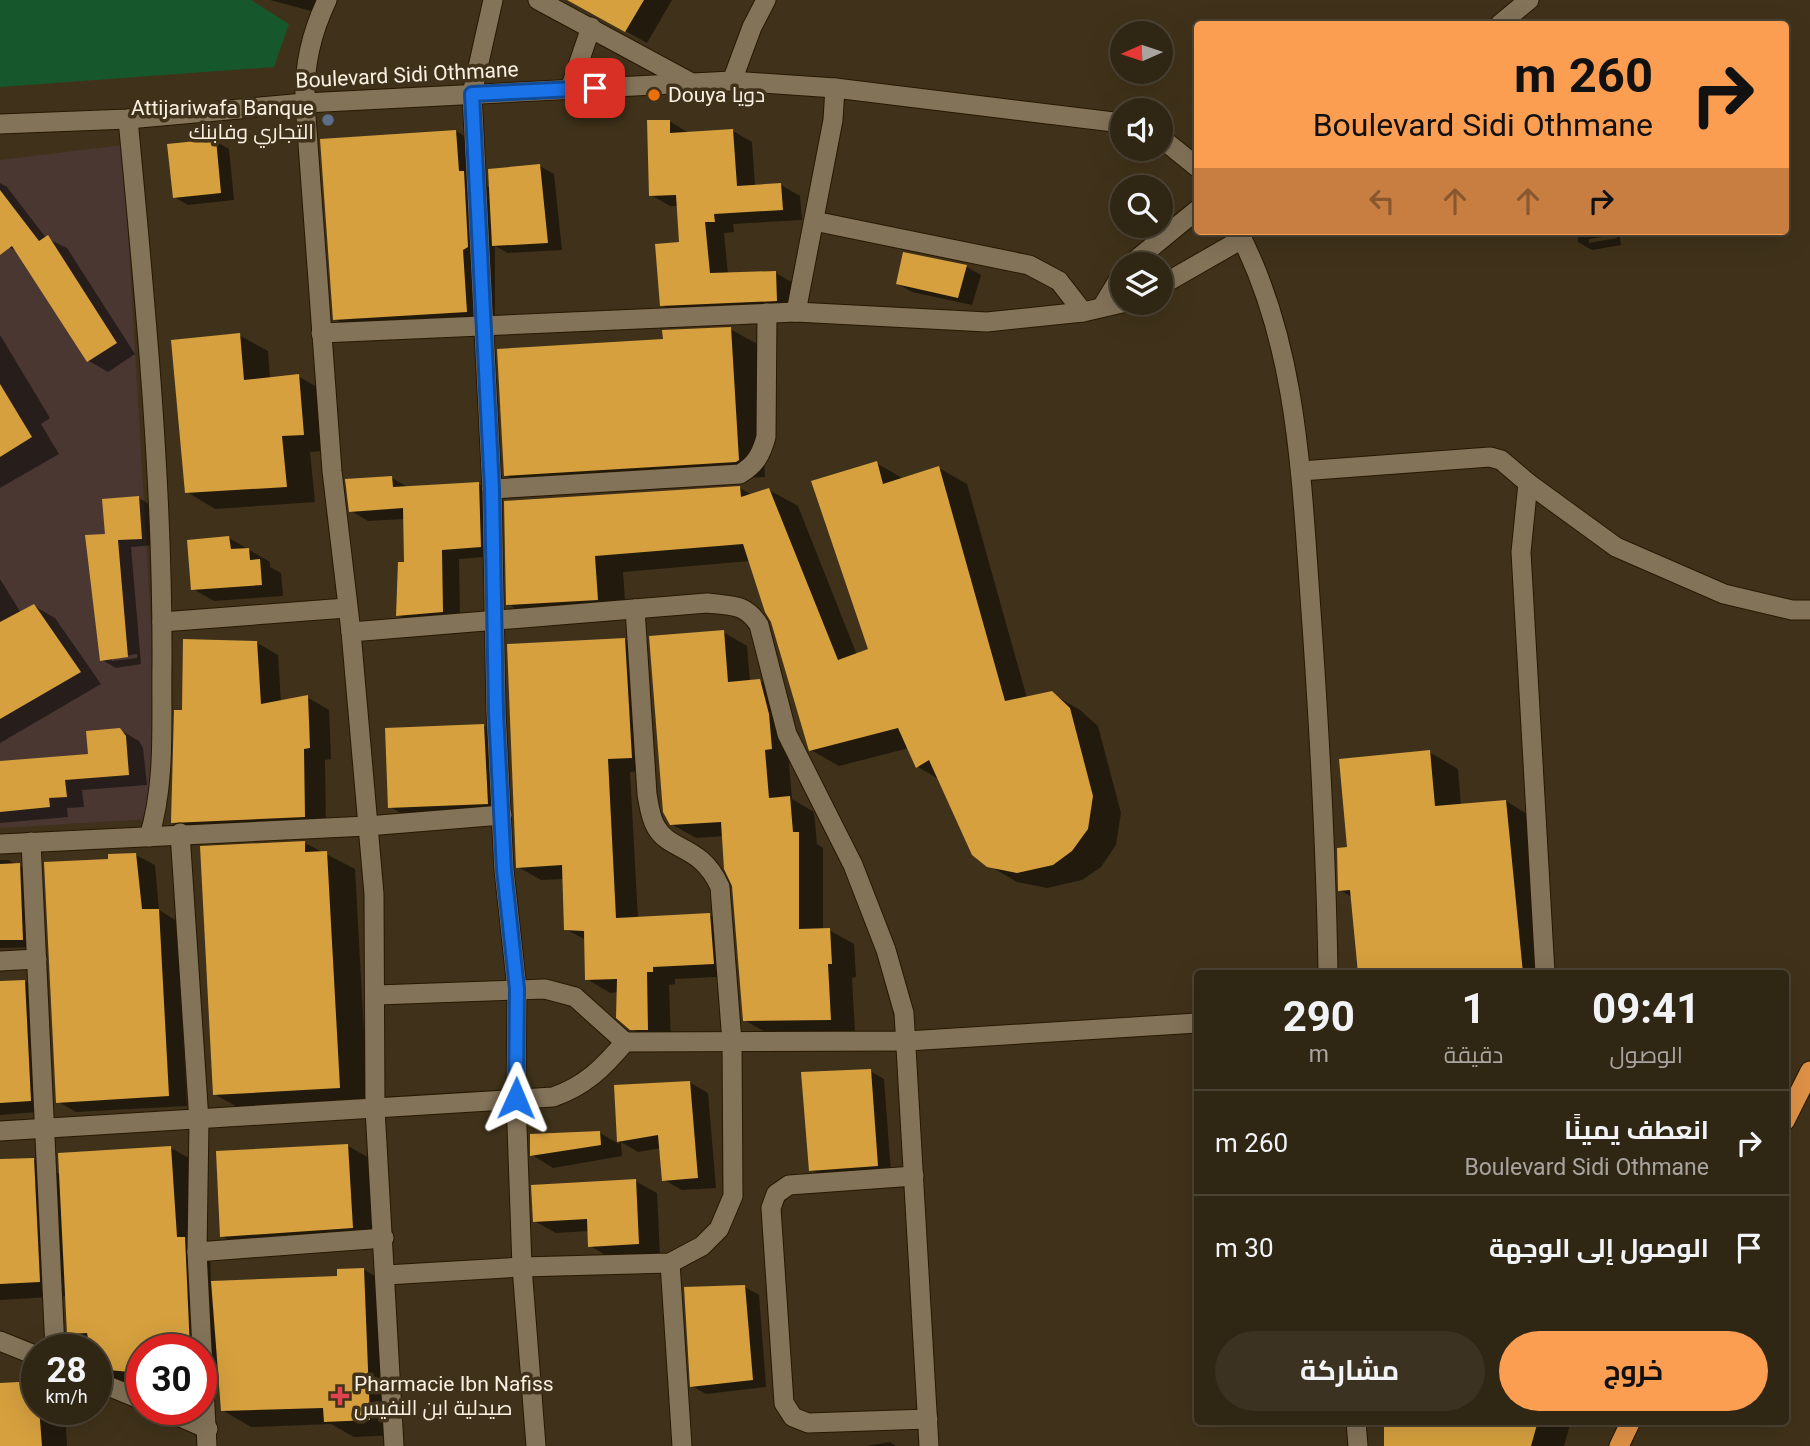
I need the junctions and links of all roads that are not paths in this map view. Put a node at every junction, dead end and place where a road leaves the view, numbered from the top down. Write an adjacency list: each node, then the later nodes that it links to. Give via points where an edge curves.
1 (327, 0): 13 (street, via 304,69)
2 (493, 0): 12 (street)
3 (766, 0): 8 (street)
4 (1529, 0): 6 (street)
5 (541, 1): 7 (street)
6 (1504, 21)
7 (591, 27): 9 (street); 11 (street)
8 (732, 80): 9 (street, Boulevard Sidi Othmane); 10 (street, Boulevard Sidi Othmane)
9 (691, 83): 11 (street, Boulevard Sidi Othmane)
10 (835, 88): 15 (street, Boulevard Sidi Othmane); 20 (street)
11 (570, 89): 12 (street, Boulevard Sidi Othmane)
12 (472, 94): 13 (street, Boulevard Sidi Othmane); 30 (street)
13 (305, 103): 14 (street, Boulevard Sidi Othmane); 31 (street)
14 (128, 119): 16 (street, Boulevard Sidi Othmane); 39 (street, via 150,353)
15 (1110, 122)
16 (0, 124)
17 (1173, 148): 18 (street)
18 (1194, 165)
19 (1194, 212): 22 (street)
20 (814, 221): 27 (street); 28 (street, via 1029,265 1059,281)
21 (1240, 235): 23 (street); 32 (street, via 1267,301 1281,352)
22 (1146, 252)
23 (1173, 278)
24 (1110, 294): 26 (street)
25 (1110, 305): 26 (street)
26 (1102, 307): 28 (street)
27 (796, 312): 28 (street, via 987,322); 29 (street)
28 (1083, 312)
29 (767, 313): 30 (street); 34 (street, via 766,438 753,466 740,474)
30 (483, 325): 31 (street); 34 (street)
31 (321, 333): 35 (street)
32 (1301, 471): 33 (street, via 1490,457 1501,460); 49 (street, via 1318,717)
33 (1528, 483): 37 (street, via 1616,548 1724,594); 50 (street, via 1521,552)
34 (492, 489): 38 (street)
35 (346, 608): 39 (street); 40 (street)
36 (635, 609): 38 (street); 54 (street, via 717,604 748,609 759,625 787,734 853,865 886,950); 56 (street, via 651,815 664,838 700,856 720,887)
37 (1810, 610)
38 (493, 621): 40 (street); 41 (street)
39 (162, 622): 44 (street, via 159,807)
40 (351, 632): 42 (street)
41 (502, 816): 42 (street); 51 (street)
42 (367, 826): 43 (street); 52 (street)
43 (180, 833): 44 (street); 61 (street)
44 (149, 837): 45 (street)
45 (31, 842): 46 (street); 47 (street)
46 (0, 844)
47 (37, 959): 48 (street); 62 (street)
48 (0, 961)
49 (1328, 970)
50 (1545, 970)
51 (517, 989): 52 (street); 55 (street, via 545,989 575,997); 58 (street)
52 (377, 995): 59 (street)
53 (1194, 1023): 54 (street)
54 (908, 1041): 56 (street); 64 (street)
55 (625, 1042): 56 (street); 58 (street, via 603,1069 578,1088 553,1097)
56 (733, 1042): 67 (street, via 733,1196 719,1229 702,1246)
57 (1810, 1071): 60 (highway)
58 (516, 1098): 59 (street); 68 (street)
59 (375, 1109): 61 (street); 65 (street)
60 (1789, 1113)
61 (199, 1121): 62 (street); 66 (street)
62 (45, 1130): 63 (street); 70 (street)
63 (0, 1131)
64 (914, 1176): 73 (street); 73 (street, via 789,1185 776,1194 771,1208 784,1403 793,1417 808,1423)
65 (384, 1238): 66 (street); 69 (street)
66 (197, 1252): 77 (street)
67 (670, 1263): 68 (street); 80 (street)
68 (522, 1266): 69 (street); 79 (street)
69 (386, 1275): 78 (street)
70 (54, 1334)
71 (0, 1341): 72 (street)
72 (21, 1350)
73 (928, 1419): 81 (street)
74 (188, 1425): 77 (street)
75 (1356, 1425): 82 (street)
76 (1630, 1425): 83 (highway)
77 (208, 1437)
78 (394, 1446)
79 (536, 1446)
80 (682, 1446)
81 (929, 1446)
82 (1358, 1446)
83 (1619, 1446)

